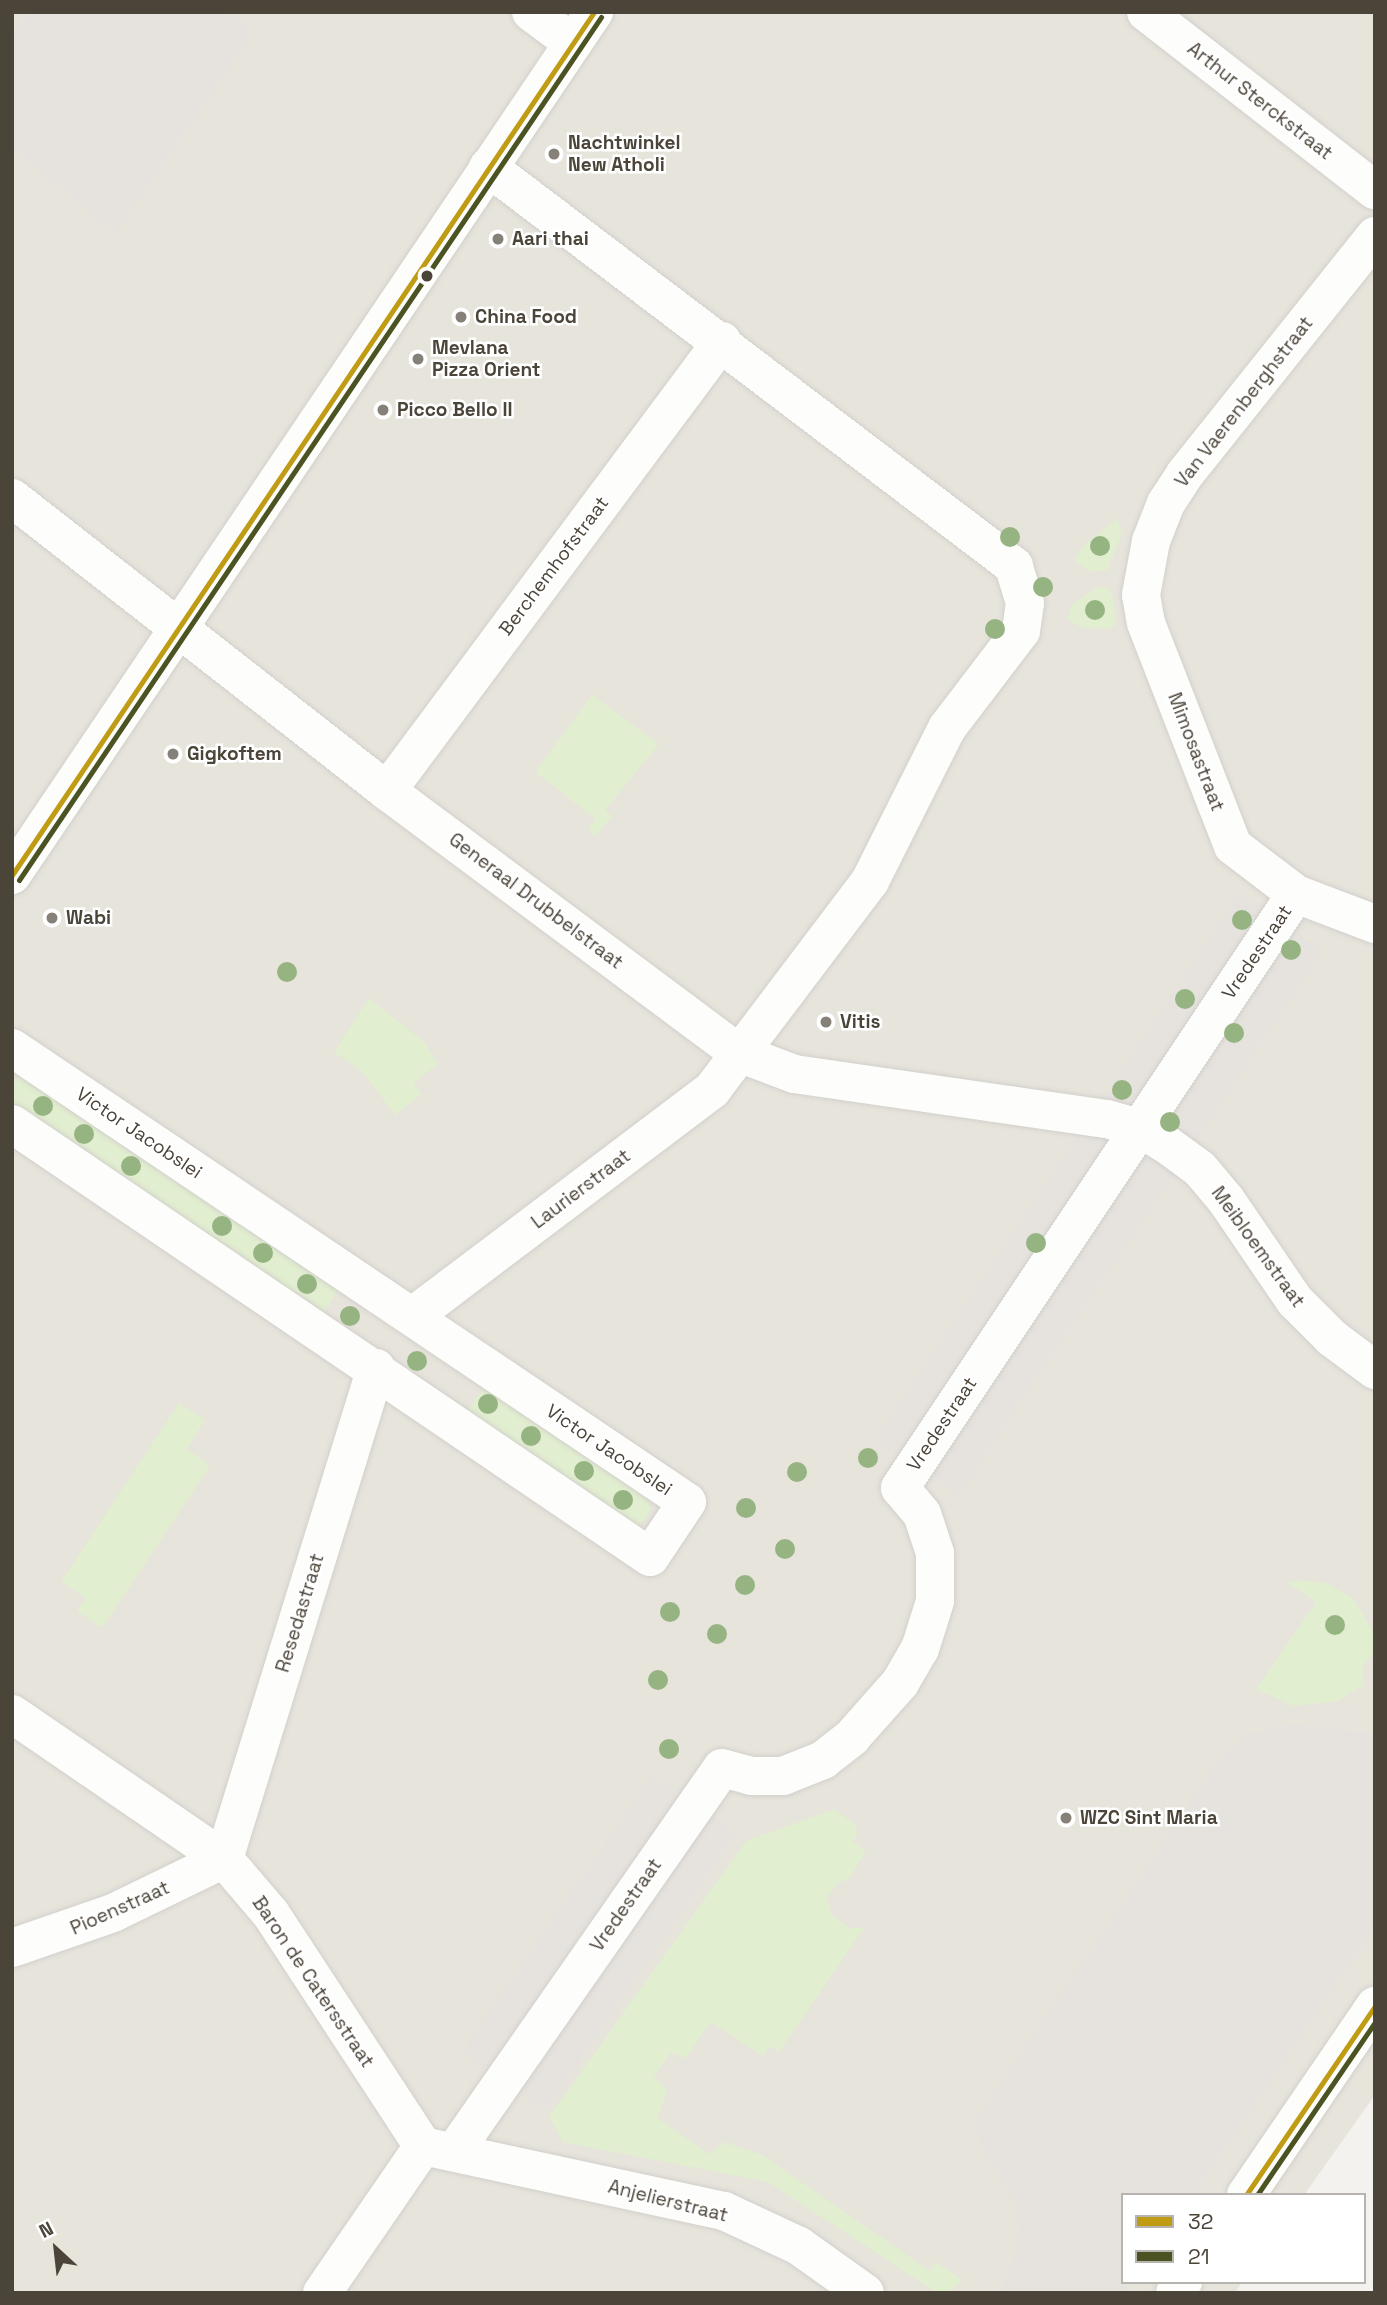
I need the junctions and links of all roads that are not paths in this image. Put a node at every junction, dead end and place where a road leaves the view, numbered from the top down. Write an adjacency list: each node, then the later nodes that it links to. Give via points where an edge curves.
1 (531, 12): 4 (street)
2 (594, 12): 4 (street)
3 (1146, 12): 6 (street, Arthur Sterckstraat)
4 (573, 43): 5 (street)
5 (488, 167): 8 (street); 11 (street)
6 (1375, 190)
7 (1375, 236): 10 (street, Van Vaerenberghstraat, via 1185,474 1151,541)
8 (722, 341): 12 (street, Berchemhofstraat); 17 (street, via 1014,566 1024,586 1021,631 947,728 870,881)
9 (12, 498): 11 (street, Generaal Drubbelstraat)
10 (1143, 582): 14 (street, Mimosastraat, via 1146,623 1233,846)
11 (177, 628): 12 (street, Generaal Drubbelstraat); 13 (street)
12 (387, 791): 17 (street, Generaal Drubbelstraat)
13 (12, 875)
14 (1296, 894): 15 (street, Mimosastraat); 19 (street, Vredestraat)
15 (1375, 924)
16 (12, 1048): 20 (street, Victor Jacobslei)
17 (739, 1053): 19 (street, Generaal Drubbelstraat, via 794,1074 1067,1111); 20 (street, Laurierstraat, via 712,1090)
18 (12, 1124): 21 (street, Victor Jacobslei)
19 (1139, 1128): 22 (street, Meibloemstraat, via 1200,1169 1251,1233 1295,1301); 27 (street, Vredestraat, via 900,1488 922,1514 936,1553 935,1601 920,1649 900,1683 852,1737 823,1760 783,1776 751,1776 722,1768)
20 (413, 1316): 21 (street, Victor Jacobslei, via 687,1502 650,1557)
21 (376, 1368): 24 (street, Resedastraat)
22 (1375, 1370)
23 (12, 1714): 24 (street, Baron de Catersstraat)
24 (224, 1859): 25 (street, Pioenstraat, via 113,1913); 27 (street, Baron de Catersstraat, via 271,1914)
25 (12, 1948)
26 (1375, 2006): 28 (street)
27 (439, 2149): 29 (street, Vredestraat); 30 (street, Anjelierstraat, via 724,2211 799,2246)
28 (1247, 2193)
29 (321, 2293)
30 (865, 2293)

